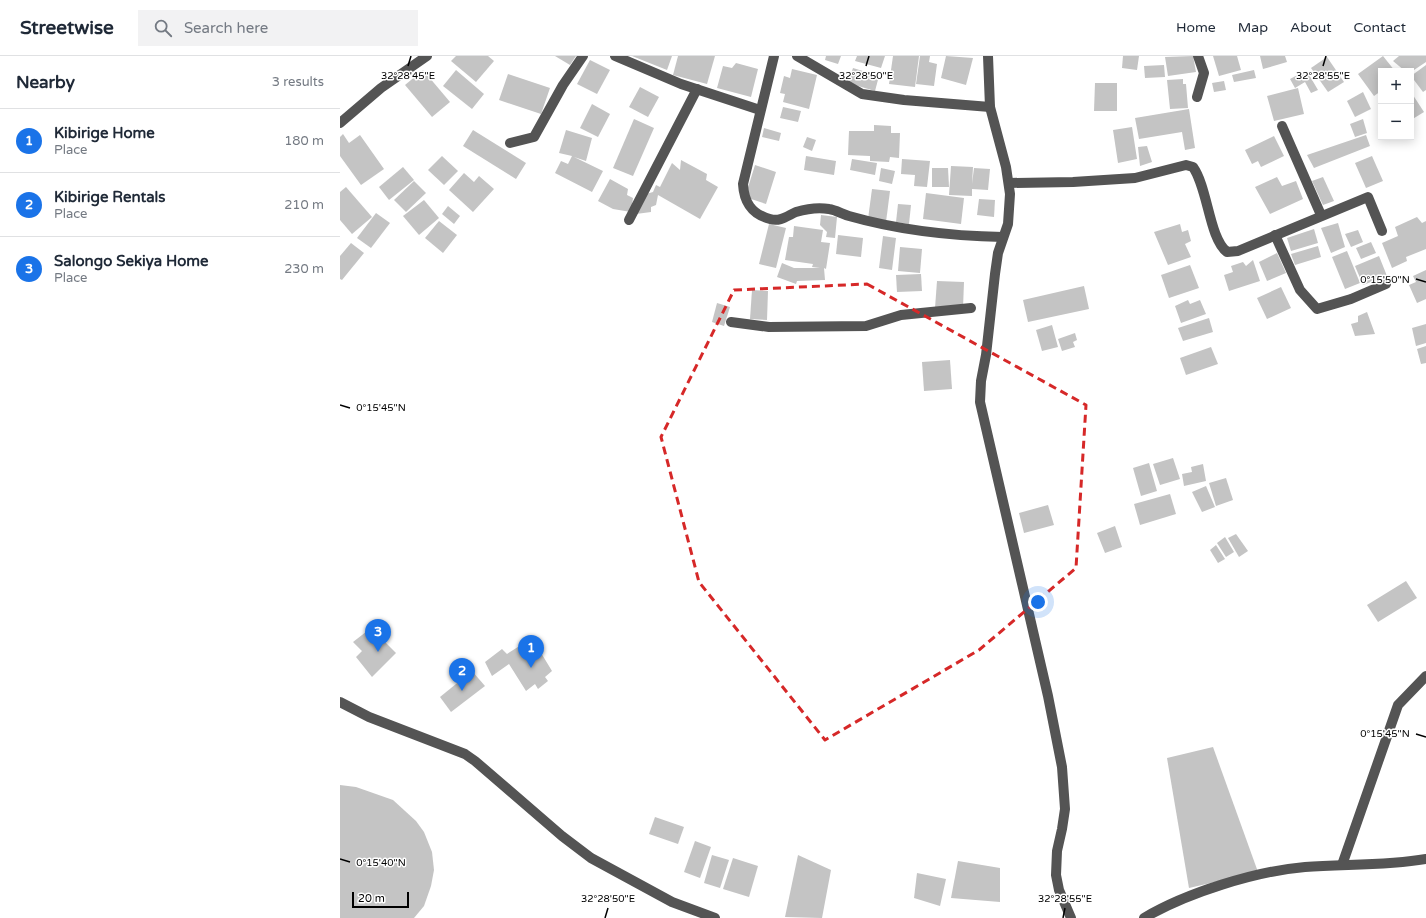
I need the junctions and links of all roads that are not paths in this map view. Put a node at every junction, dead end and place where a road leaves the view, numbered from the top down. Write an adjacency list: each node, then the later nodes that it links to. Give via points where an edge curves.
1 (427, 56): 12 (street, via 381,88)
2 (582, 56): 14 (street, via 534,137)
3 (615, 56): 8 (street)
4 (774, 56): 11 (street)
5 (797, 56): 10 (street, via 862,94)
6 (988, 56): 10 (street)
7 (1198, 56): 9 (street, via 1204,73)
8 (697, 89): 11 (street); 17 (street)
9 (1197, 97)
10 (990, 107): 15 (street)
11 (760, 110): 20 (street, via 743,184 744,198 755,213 771,220 783,219 811,208 828,209 904,228)
12 (340, 123)
13 (1282, 126): 16 (street)
14 (510, 142)
15 (1009, 182): 19 (street, via 1073,182 1134,178 1190,166 1196,170 1202,183 1221,248 1227,252 1238,251); 20 (street, via 1009,212)
16 (1322, 215): 18 (street, via 1368,196); 19 (street)
17 (629, 220)
18 (1382, 231)
19 (1276, 235): 21 (street, via 1300,290 1317,309 1351,299)
20 (1003, 237): 29 (street, via 995,274 980,402 1062,767 1065,809 1057,851 1056,876)
21 (1386, 284)
22 (971, 308): 23 (street, via 901,315 866,326 769,327)
23 (731, 322)
24 (1426, 676): 27 (street, via 1398,705)
25 (340, 702): 28 (street, via 369,717 465,754 591,858 672,902)
26 (1426, 859): 27 (street)
27 (1342, 865): 30 (street, via 1303,867 1244,877 1177,902)
28 (715, 918)
29 (1071, 918)
30 (1144, 918)

